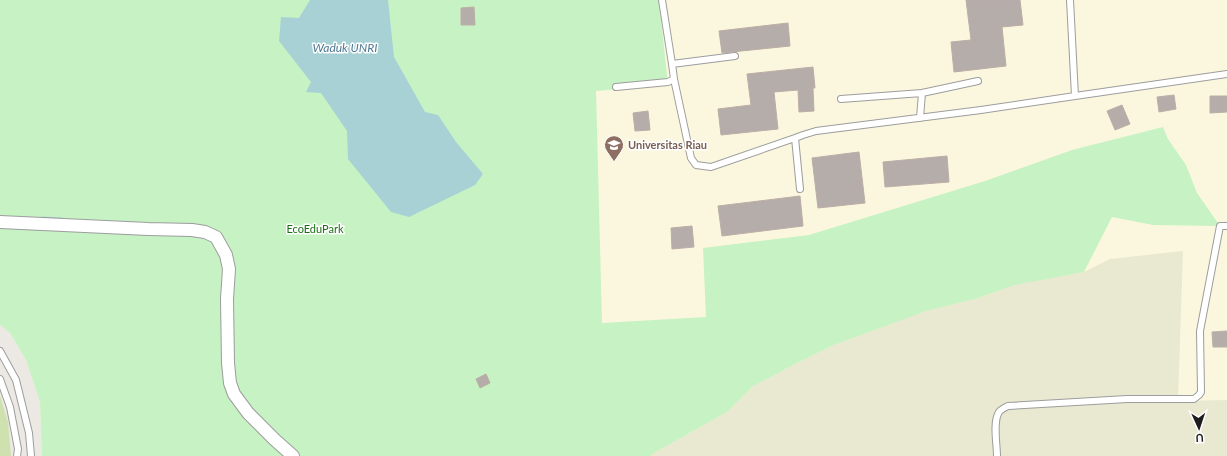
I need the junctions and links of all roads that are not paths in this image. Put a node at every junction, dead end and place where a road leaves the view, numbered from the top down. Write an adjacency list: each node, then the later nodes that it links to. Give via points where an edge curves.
1 (662, 0): 4 (lane)
2 (1070, 0): 10 (lane)
3 (735, 56): 4 (lane)
4 (672, 64): 6 (lane)
5 (1227, 74): 10 (lane)
6 (674, 79): 8 (lane, via 663,83); 13 (lane, via 691,158 696,165 711,167)
7 (978, 81): 9 (lane)
8 (616, 86)
9 (922, 93): 11 (lane); 12 (lane)
10 (1075, 96): 12 (lane)
11 (841, 99)
12 (920, 118): 13 (lane, via 816,131)
13 (795, 138): 14 (lane)
14 (800, 189)
15 (0, 222): 21 (street, via 192,230 216,237 226,255 229,269 228,363 234,394 248,413)
16 (1227, 226): 22 (lane, via 1220,226 1203,312 1200,331 1199,395 1194,399 1127,399 1008,406 998,414)
17 (0, 351): 20 (lane, via 16,380 29,433)
18 (0, 379): 19 (lane, via 10,407)
19 (18, 456)
20 (31, 456)
21 (293, 456)
22 (997, 456)

